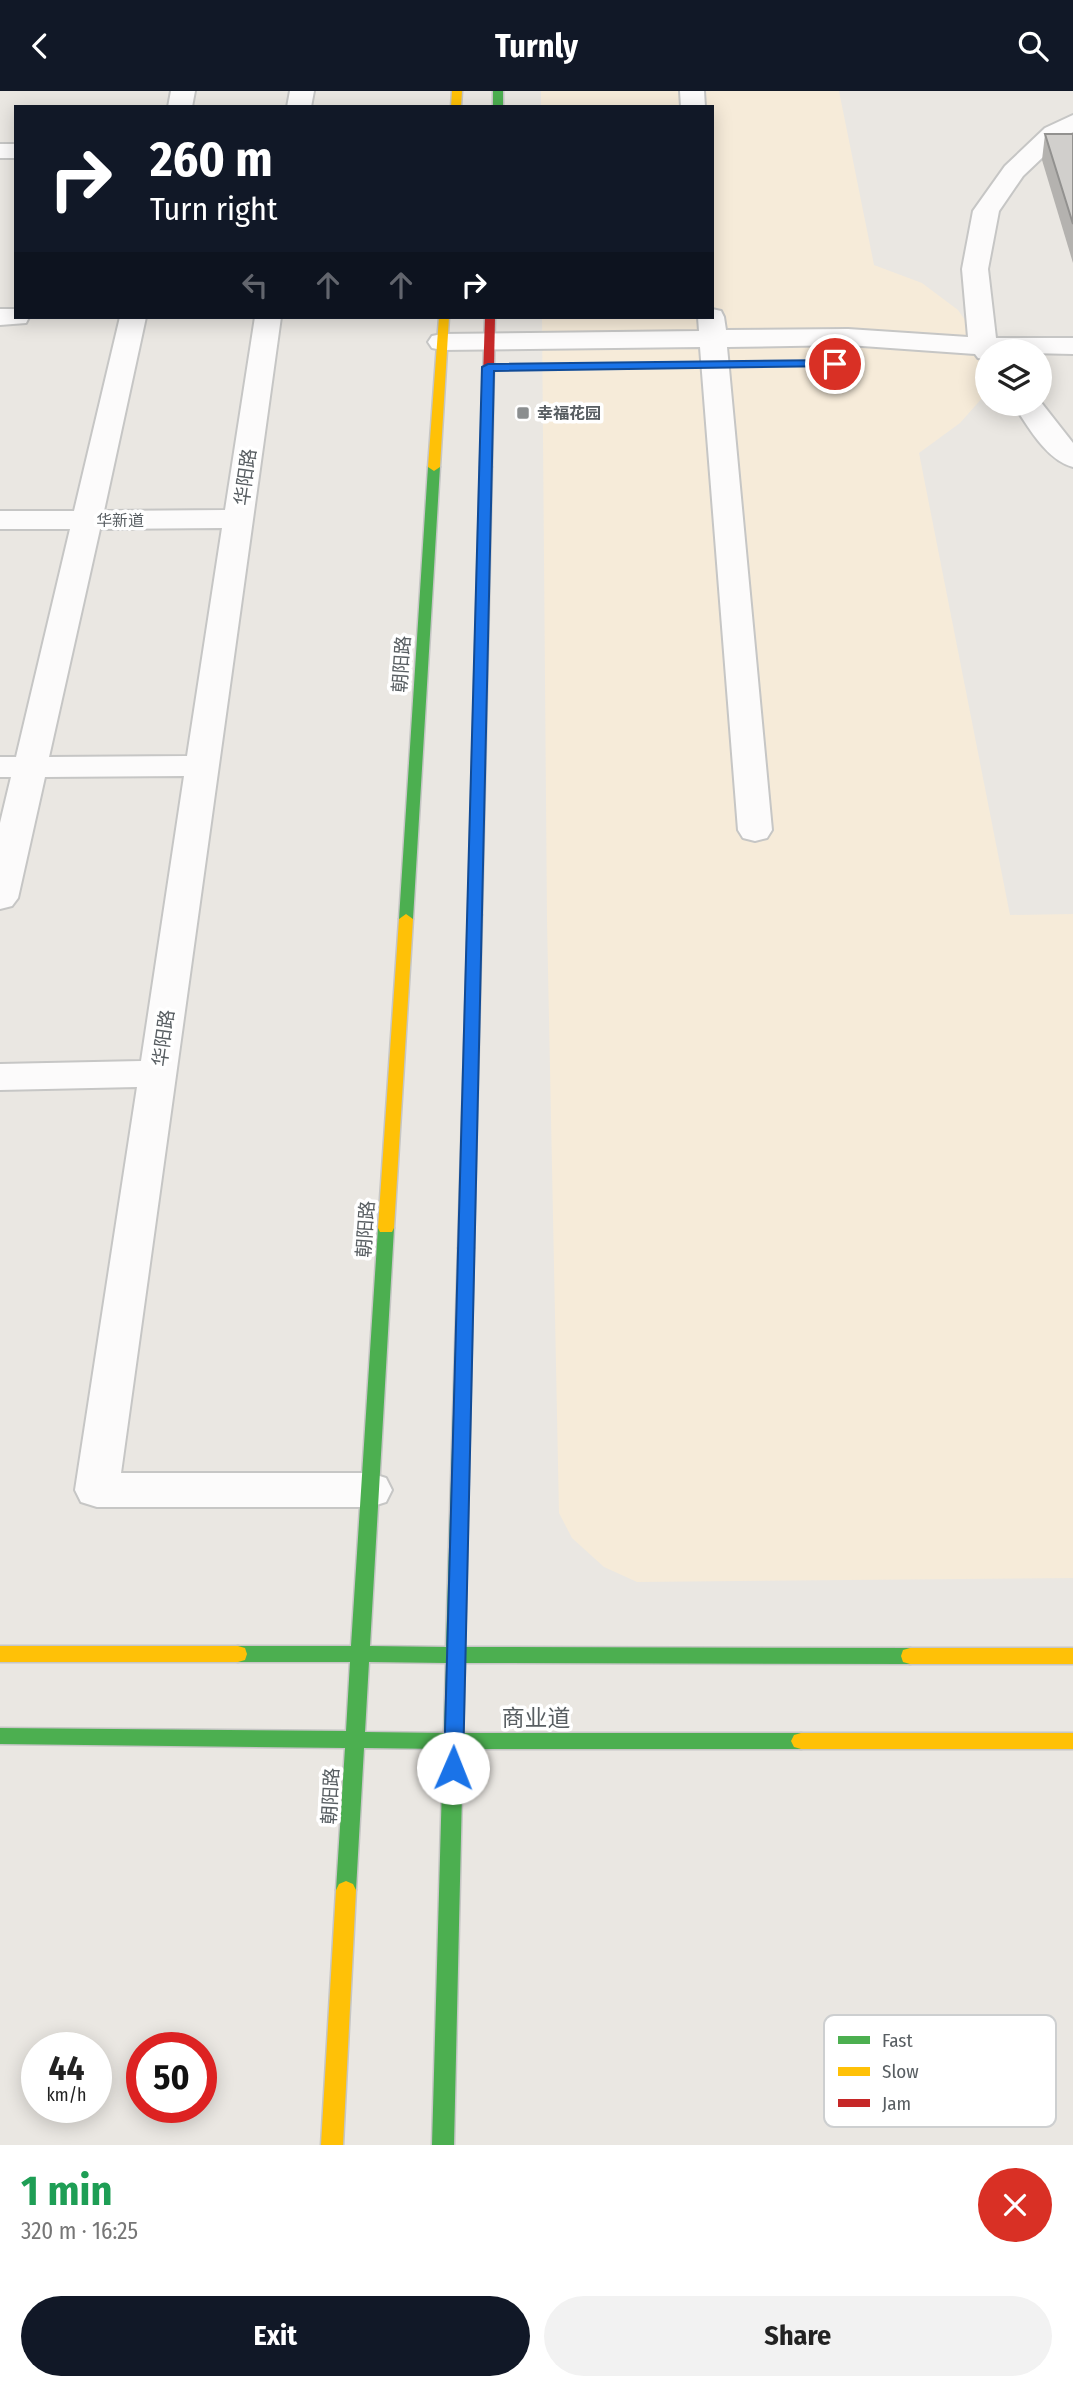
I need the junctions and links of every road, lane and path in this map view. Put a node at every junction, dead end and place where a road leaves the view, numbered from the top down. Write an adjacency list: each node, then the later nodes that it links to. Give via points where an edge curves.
1 (1073, 122): 4 (street, via 1054,132 1014,171 986,211 975,269)
2 (133, 319): 17 (street)
3 (268, 319): 15 (street, 华阳路)
4 (984, 339)
5 (442, 342): 8 (street); 24 (main road, 朝阳路)
6 (1073, 346): 7 (street)
7 (1052, 347)
8 (495, 348): 10 (street); 27 (main road)
9 (975, 348): 10 (street, via 848,337)
10 (714, 350): 20 (street)
11 (975, 350): 12 (street)
12 (859, 363)
13 (1036, 416): 14 (street)
14 (1073, 458)
15 (239, 519): 17 (street, 华新道); 18 (street, 华阳路)
16 (0, 520): 17 (street, 华新道)
17 (87, 520): 19 (street)
18 (203, 766): 19 (street); 22 (street, 华阳路)
19 (15, 767): 21 (street)
20 (755, 830)
21 (0, 898)
22 (158, 1074): 23 (street); 24 (street, 华阳路, via 97,1490)
23 (0, 1077)
24 (370, 1490): 26 (main road, 朝阳路)
25 (0, 1654): 26 (main road)
26 (359, 1656): 27 (main road); 30 (main road, 朝阳路)
27 (456, 1656): 28 (main road); 31 (main road)
28 (1073, 1656)
29 (0, 1736): 30 (main road, 商业道)
30 (354, 1739): 31 (main road, 商业道); 33 (main road, 朝阳路)
31 (454, 1741): 32 (main road, 商业道); 34 (main road)
32 (1073, 1741)
33 (332, 2145)
34 (443, 2145)

